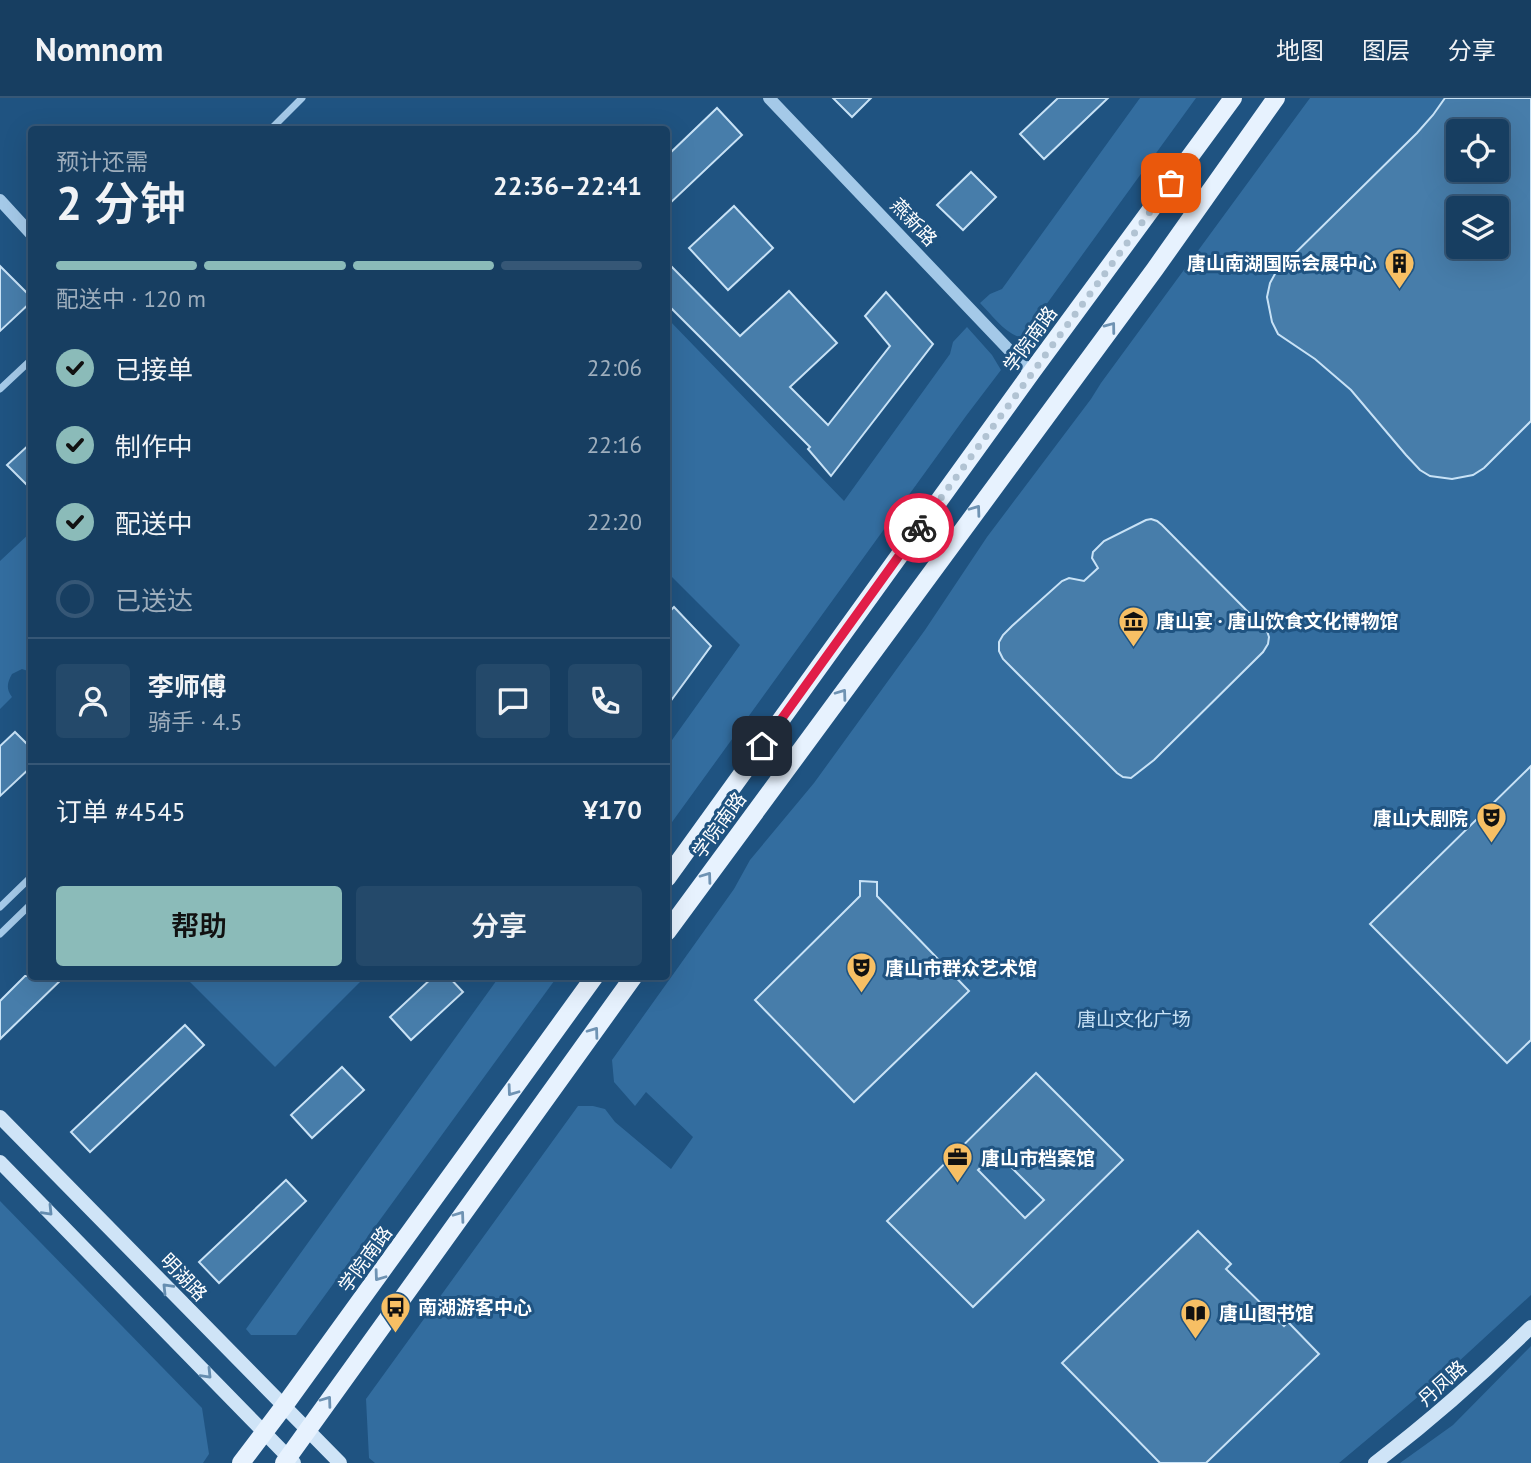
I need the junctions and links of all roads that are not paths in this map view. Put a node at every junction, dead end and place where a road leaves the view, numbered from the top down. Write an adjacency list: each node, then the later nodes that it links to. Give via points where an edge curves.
1 (302, 98): 5 (street)
2 (769, 98): 9 (street, 燕新路)
3 (1233, 98): 9 (main road, 学院南路)
4 (1276, 98): 15 (main road, 学院南路, one-way to 4)
5 (274, 126)
6 (0, 200): 7 (street)
7 (28, 230)
8 (28, 363): 10 (street)
9 (1031, 373): 11 (main road, 学院南路)
10 (0, 389)
11 (670, 874)
12 (28, 880): 13 (street)
13 (0, 907)
14 (28, 907): 16 (street)
15 (670, 928)
16 (0, 934)
17 (592, 980): 22 (main road, 学院南路, one-way to 22)
18 (631, 980): 23 (main road, one-way to 18)
19 (0, 1117): 22 (main road, 明湖路, one-way to 19)
20 (0, 1162): 24 (main road, one-way to 24)
21 (1531, 1327): 28 (main road, 丹凤路)
22 (284, 1406): 23 (main road, 明湖路); 24 (main road, 学院南路)
23 (307, 1429): 25 (main road); 27 (main road, 明湖路)
24 (263, 1432): 25 (main road); 26 (main road, 学院南路)
25 (289, 1461)
26 (241, 1463)
27 (340, 1463)
28 (1376, 1463)

